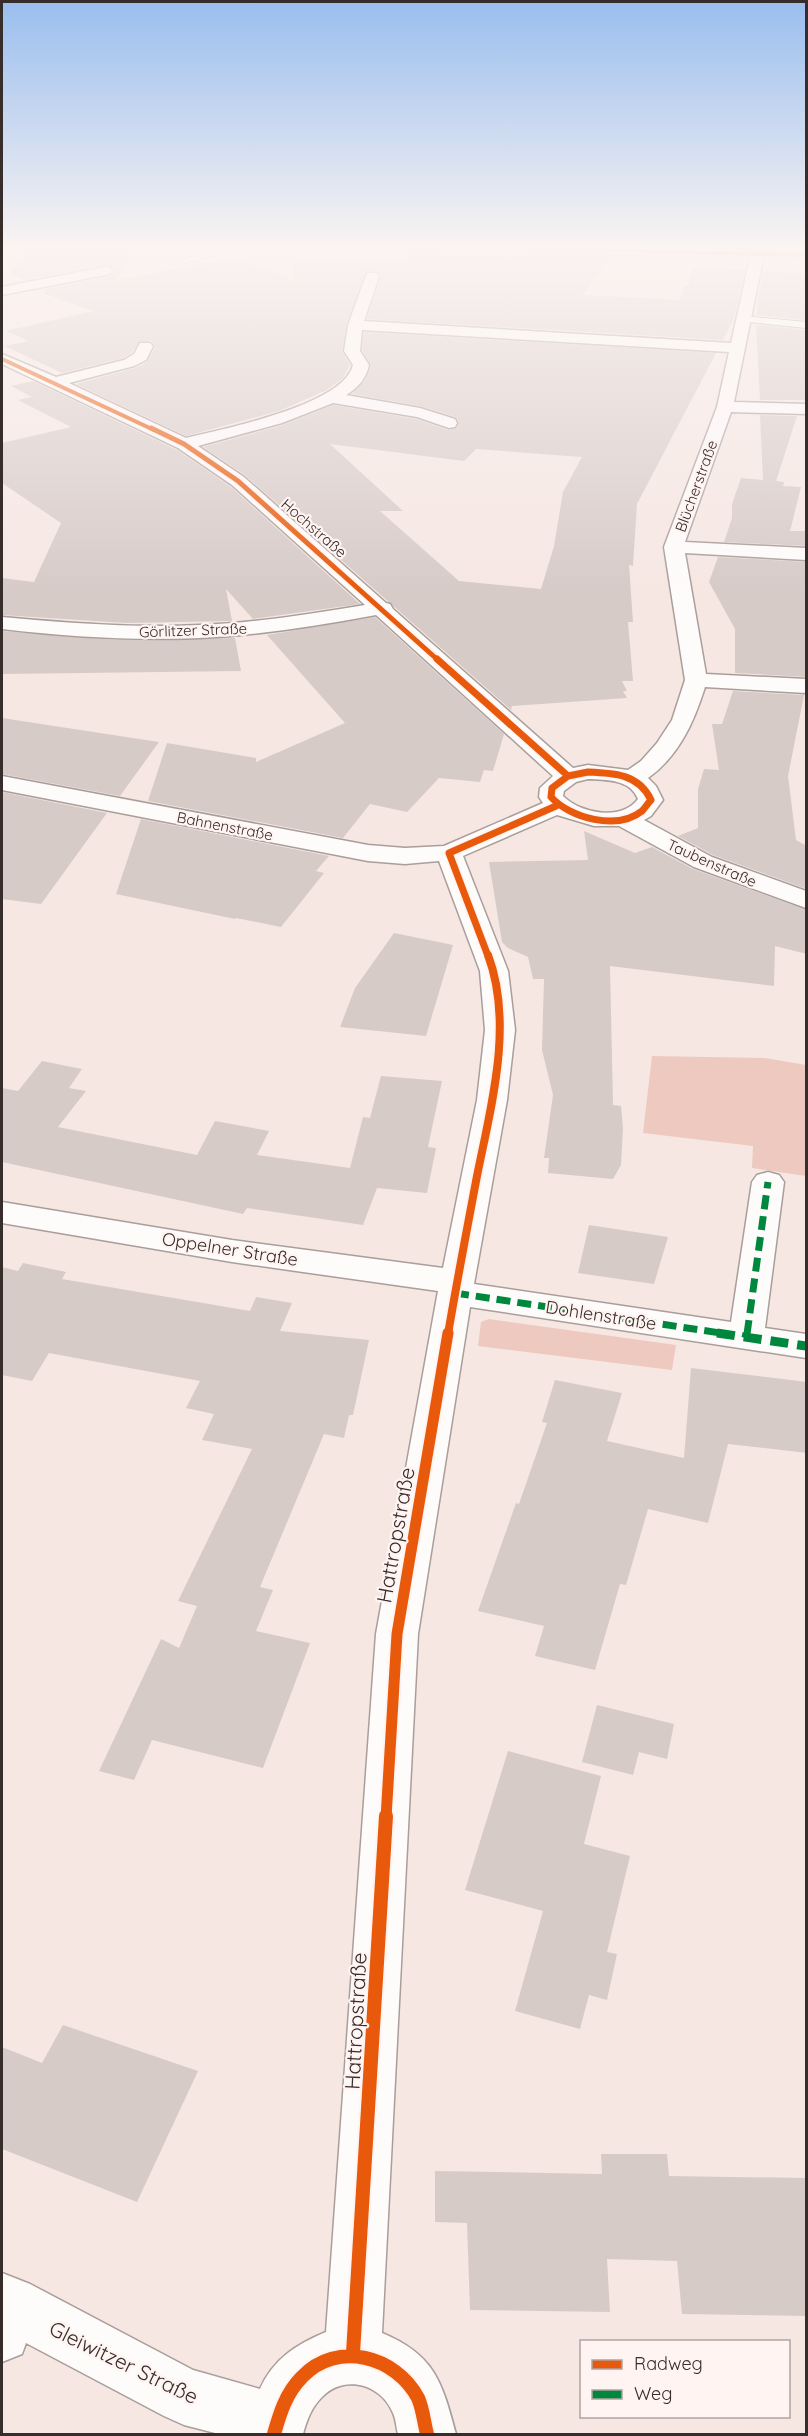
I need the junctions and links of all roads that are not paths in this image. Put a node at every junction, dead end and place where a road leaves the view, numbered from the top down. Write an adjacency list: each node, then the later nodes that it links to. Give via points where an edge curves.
1 (8, 362): 5 (street, Hochstraße)
2 (132, 362): 5 (street)
3 (359, 362): 6 (street, via 357,378)
4 (734, 362): 7 (street, Blücherstraße)
5 (54, 382): 10 (street, Hochstraße)
6 (333, 398): 9 (street, via 420,413); 10 (street, via 265,423)
7 (725, 408): 8 (street); 11 (street, Blücherstraße)
8 (807, 410)
9 (449, 423)
10 (183, 444): 13 (street, Hochstraße, via 238,481)
11 (674, 547): 12 (street); 15 (street, Blücherstraße)
12 (807, 554)
13 (383, 609): 14 (street, Görlitzer Straße, via 226,630 125,632); 19 (street, Hochstraße)
14 (2, 623)
15 (696, 680): 16 (street); 17 (street, Blücherstraße, via 682,720 666,747)
16 (807, 686)
17 (632, 778): 19 (street, via 600,772); 20 (street, via 648,789 651,800 641,811)
18 (2, 783): 21 (street, Bahnenstraße, via 368,853 405,856)
19 (562, 791): 20 (street, via 572,814 594,819); 21 (street)
20 (622, 818): 22 (street, Taubenstraße, via 703,862)
21 (450, 852): 25 (street, Hattropstraße, via 494,972 500,1030 492,1100)
22 (807, 900)
23 (768, 1182): 26 (street)
24 (2, 1212): 25 (street, Oppelner Straße)
25 (457, 1287): 26 (street, Dohlenstraße); 29 (street, Hattropstraße, via 397,1634)
26 (746, 1338): 27 (street, Dohlenstraße)
27 (807, 1346)
28 (4, 2313): 30 (street, Gleiwitzer Straße, via 184,2396)
29 (353, 2353): 30 (street, via 327,2358 304,2372 286,2394); 31 (street, via 377,2358 399,2371 416,2392)
30 (275, 2428)
31 (427, 2434)

